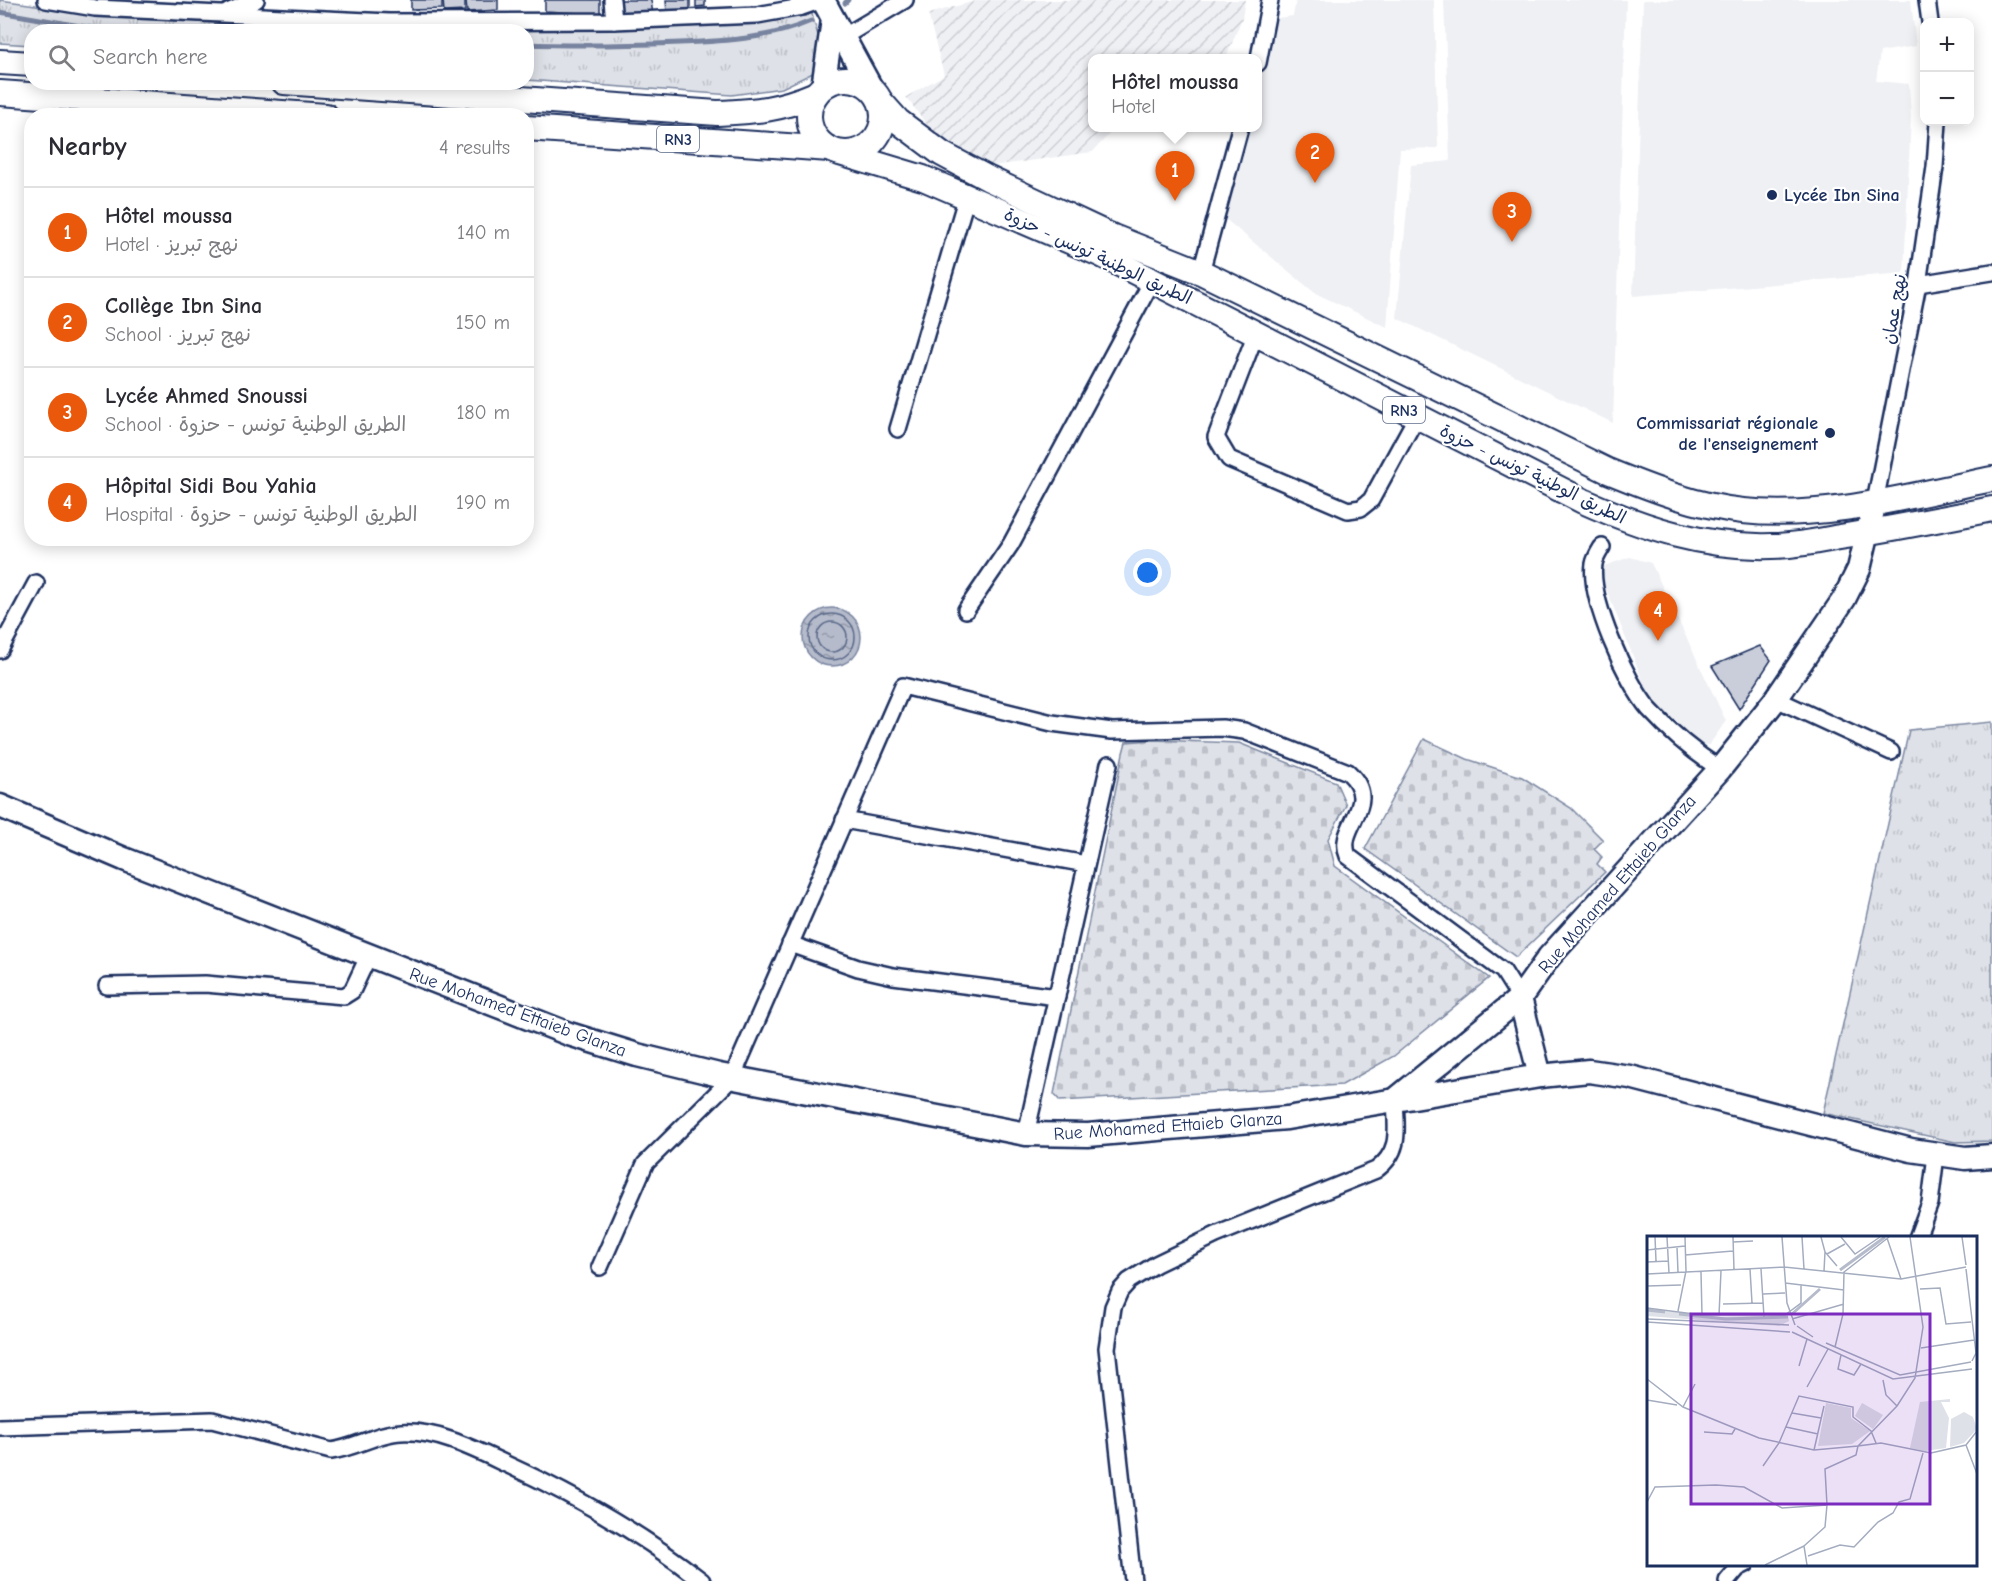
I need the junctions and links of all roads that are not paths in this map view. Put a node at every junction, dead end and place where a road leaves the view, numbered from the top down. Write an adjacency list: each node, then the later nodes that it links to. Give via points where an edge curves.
1 (46, 0): 7 (street)
2 (256, 0): 9 (street)
3 (612, 0): 11 (street)
4 (905, 0): 8 (street)
5 (1270, 0): 12 (street)
6 (1927, 0): 10 (street)
7 (95, 4): 9 (street)
8 (830, 14): 11 (street, via 802,8 757,15); 16 (street); 18 (street)
9 (222, 15): 11 (street, via 389,22)
10 (1929, 18)
11 (614, 21)
12 (1259, 54)
13 (0, 62): 14 (main road)
14 (24, 64)
15 (358, 90): 19 (main road, RN3)
16 (819, 91): 18 (main road, RN3, via 832,82 853,80); 19 (main road, RN3, via 765,111); 24 (main road, via 810,106 812,131)
17 (0, 93): 20 (main road)
18 (876, 95): 24 (main road, RN3, via 883,124 871,144 851,153); 26 (main road, الطريق الوطنية تونس - حزوة / RN3, via 898,121 942,154)
19 (514, 107)
20 (213, 108)
21 (1938, 126): 30 (street, نهج عمان)
22 (534, 129): 24 (main road, الطريق الوطنية تونس - حزوة / RN3)
23 (1239, 132): 27 (street)
24 (835, 151): 25 (main road, الطريق الوطنية تونس - حزوة / RN3)
25 (967, 196): 26 (main road, الطريق الوطنية تونس - حزوة / RN3); 33 (street)
26 (1108, 246): 27 (main road, الطريق الوطنية تونس - حزوة / RN3); 29 (main road, الطريق الوطنية تونس - حزوة / RN3)
27 (1201, 272): 35 (main road, الطريق الوطنية تونس - حزوة / RN3, via 1653,490 1718,507 1772,513)
28 (1992, 272): 30 (street)
29 (1152, 281): 31 (main road, الطريق الوطنية تونس - حزوة / RN3); 40 (street, via 1011,544)
30 (1918, 284): 35 (street, نهج عمان)
31 (1256, 333): 32 (main road, الطريق الوطنية تونس - حزوة / RN3); 32 (street, via 1216,437 1229,459 1348,510 1361,508 1371,500)
32 (1417, 416): 37 (main road, الطريق الوطنية تونس - حزوة / RN3, via 1594,506 1638,525 1682,537 1772,546)
33 (898, 429)
34 (1992, 479): 35 (main road, الطريق الوطنية تونس - حزوة / RN3)
35 (1875, 502): 37 (street, Rue Mohamed Ettaieb Glanza)
36 (1992, 509): 37 (main road, الطريق الوطنية تونس - حزوة / RN3)
37 (1869, 532): 42 (street, Rue Mohamed Ettaieb Glanza, via 1859,569 1844,599)
38 (1602, 547): 45 (street, via 1594,562 1594,580 1608,633 1624,670 1648,708)
39 (36, 583): 41 (street)
40 (966, 610)
41 (0, 650)
42 (1776, 699): 43 (street); 45 (street, Rue Mohamed Ettaieb Glanza)
43 (1891, 752)
44 (1109, 764): 48 (street)
45 (1720, 769): 53 (street, Rue Mohamed Ettaieb Glanza, via 1550,957)
46 (0, 806): 50 (street, Rue Mohamed Ettaieb Glanza)
47 (844, 820): 48 (street); 49 (street); 53 (street, via 903,686 1052,723 1113,731 1244,731 1348,772 1362,798 1346,840 1348,856 1503,971)
48 (1086, 864): 52 (street)
49 (790, 944): 52 (street, via 893,976); 55 (street)
50 (368, 957): 51 (street, via 352,991 344,996 205,984); 55 (street, Rue Mohamed Ettaieb Glanza, via 569,1034)
51 (107, 986)
52 (1057, 997): 57 (street)
53 (1520, 998): 54 (street); 56 (street, Rue Mohamed Ettaieb Glanza)
54 (1540, 1076): 56 (street); 58 (street, via 1589,1071 1630,1077)
55 (732, 1078): 57 (street, Rue Mohamed Ettaieb Glanza); 61 (street, via 645,1164)
56 (1395, 1100): 57 (street, Rue Mohamed Ettaieb Glanza, via 1287,1118 1088,1135); 65 (street, via 1393,1151 1376,1170 1216,1235 1156,1264 1120,1291 1113,1307 1107,1348)
57 (1026, 1134)
58 (1936, 1155): 59 (street); 60 (street, via 1930,1203)
59 (1992, 1156)
60 (1918, 1236)
61 (600, 1267)
62 (0, 1427): 64 (street, via 212,1420 331,1451 401,1432 427,1434 487,1455 619,1521)
63 (1742, 1566): 66 (street)
64 (702, 1581)
65 (1133, 1581)
66 (1727, 1581)

